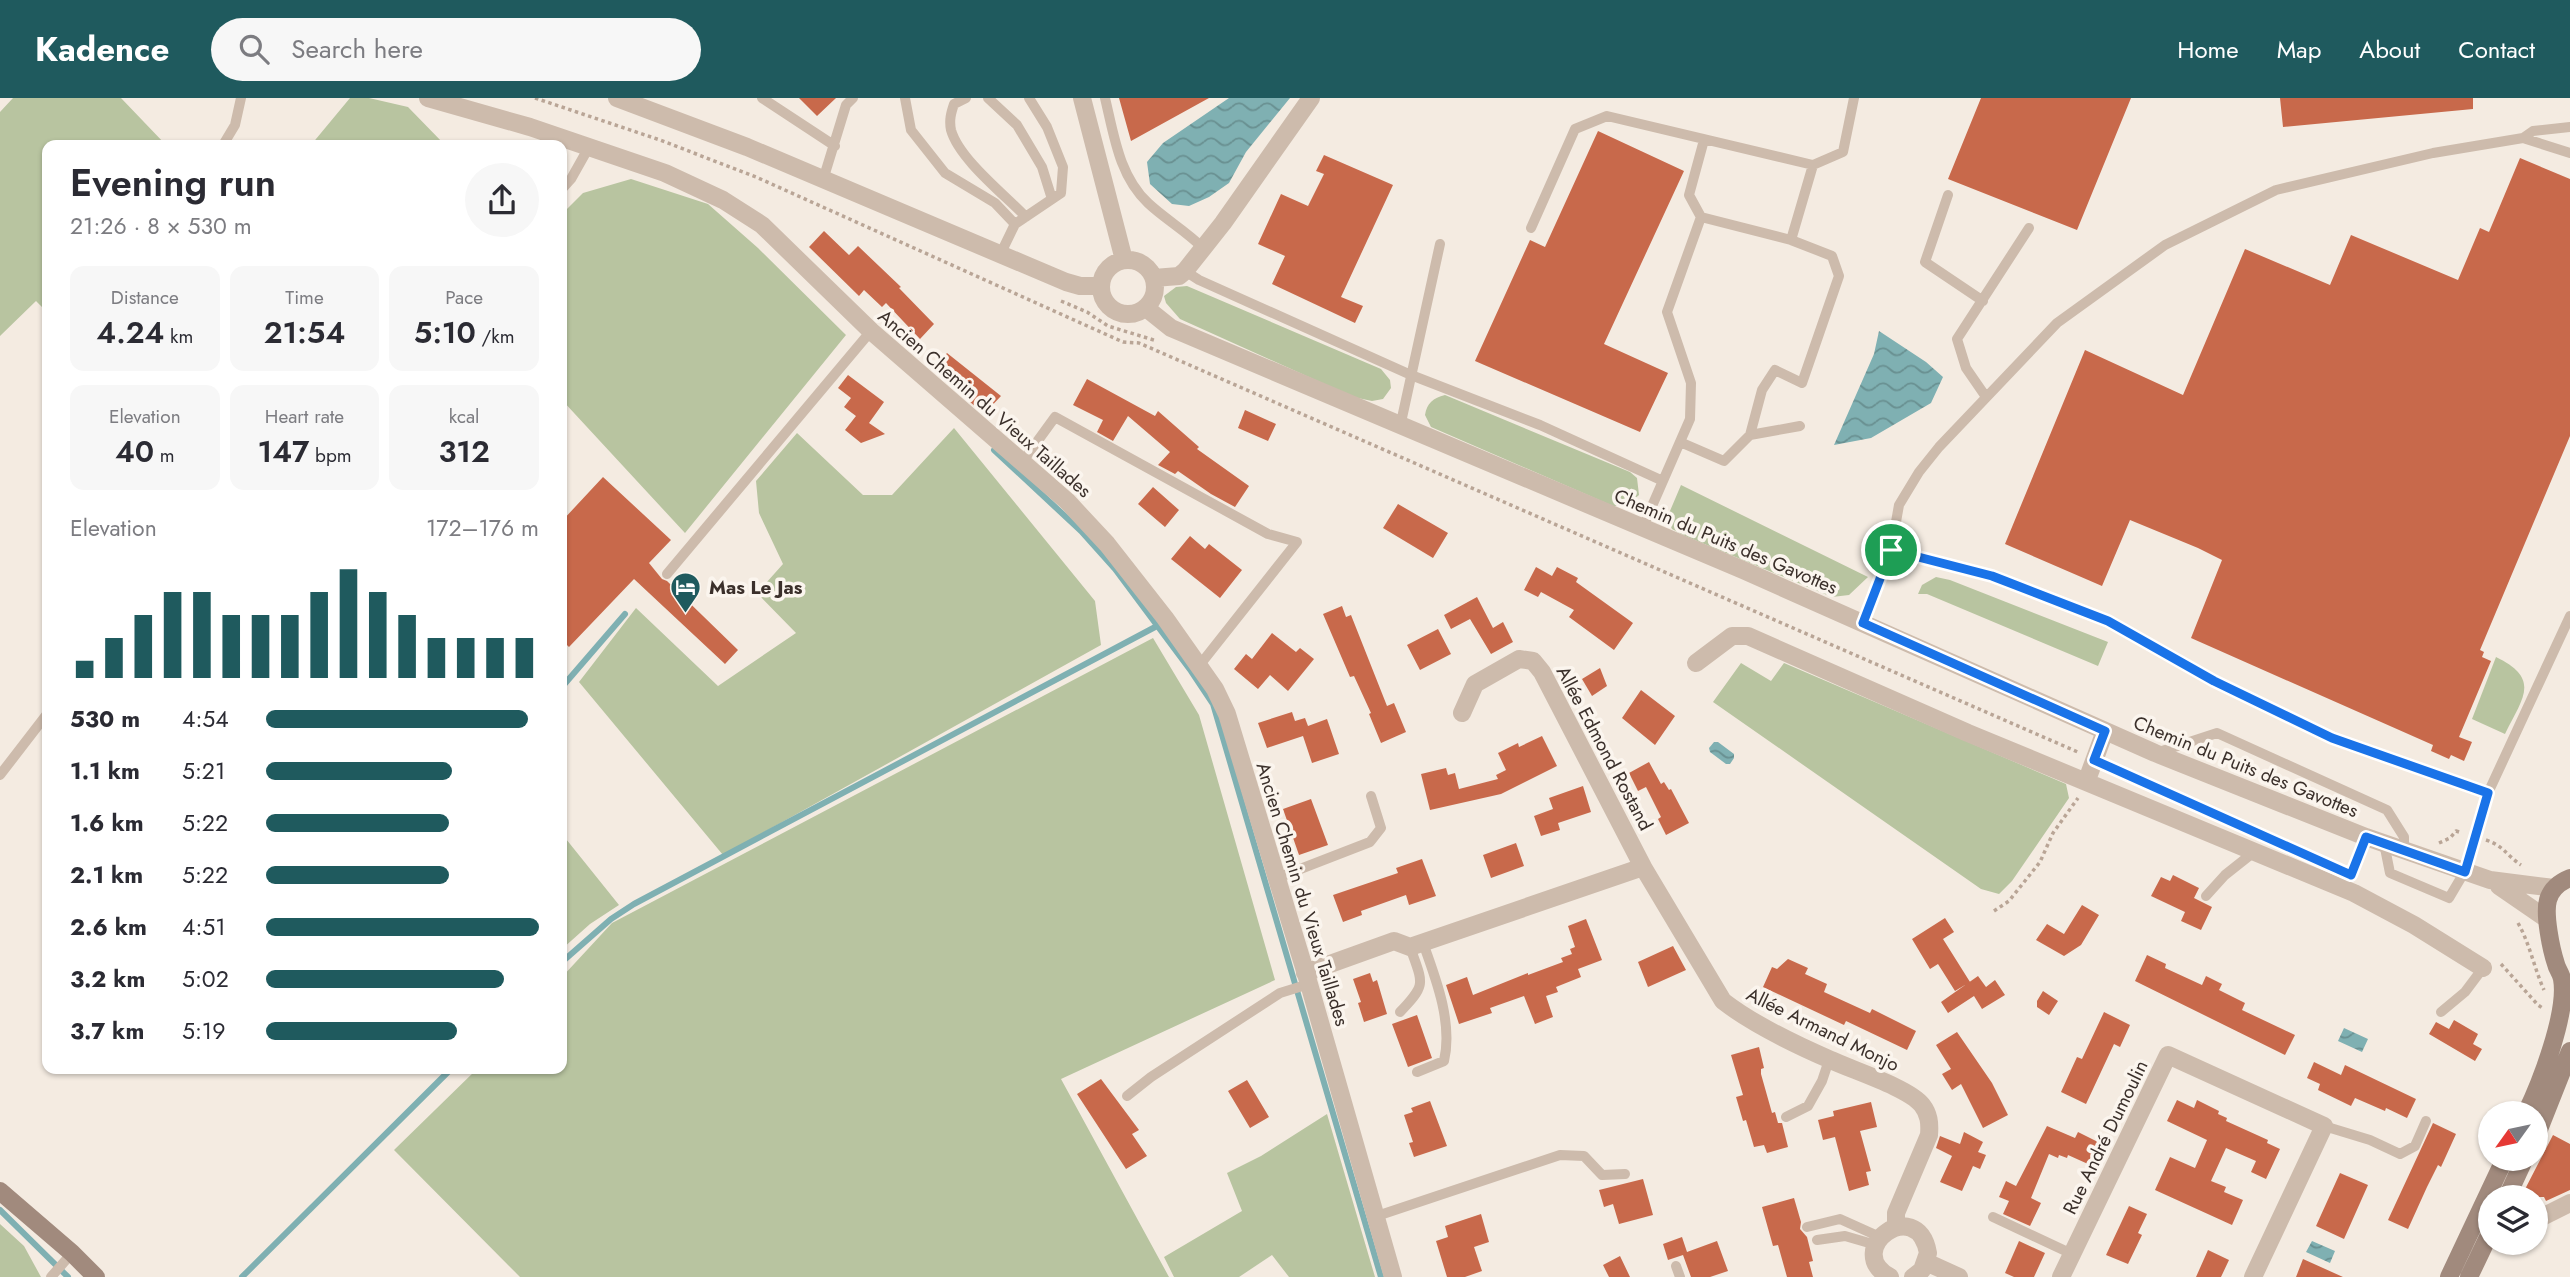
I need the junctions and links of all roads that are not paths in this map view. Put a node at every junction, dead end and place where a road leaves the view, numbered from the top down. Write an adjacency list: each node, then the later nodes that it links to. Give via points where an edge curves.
1 (241, 98): 16 (lane)
2 (428, 98): 19 (street, Ancien Chemin du Vieux Taillades)
3 (617, 98): 22 (street)
4 (762, 98): 18 (lane)
5 (853, 98): 18 (lane, via 846,105)
6 (905, 98): 28 (lane, via 911,130 945,173 995,203)
7 (966, 98): 26 (lane, via 954,104 952,133 966,157)
8 (988, 98): 25 (lane, via 1017,125 1042,167)
9 (1029, 98): 25 (lane, via 1063,167 1061,193)
10 (1083, 98): 35 (street)
11 (1105, 98): 33 (lane, via 1120,160 1131,184 1148,204)
12 (1311, 98): 33 (street)
13 (1854, 98): 21 (lane, via 1843,152)
14 (2570, 127): 15 (lane, via 2533,131)
15 (2523, 138): 20 (lane); 43 (lane, via 2433,153 2276,190 2165,245 2057,323)
16 (226, 140)
17 (1704, 140): 21 (lane); 27 (lane, via 1689,195); 29 (lane, via 1607,116 1574,129)
18 (835, 146): 22 (lane)
19 (589, 147): 23 (lane); 41 (street, Ancien Chemin du Vieux Taillades, via 689,183 762,225)
20 (2570, 153)
21 (1813, 165): 31 (lane)
22 (823, 180): 34 (street)
23 (567, 183)
24 (1948, 195): 39 (lane, via 1925,262)
25 (1052, 199): 26 (lane)
26 (1027, 216): 28 (lane)
27 (1701, 217): 31 (lane); 47 (lane, via 1667,312 1691,383 1690,419)
28 (1015, 224): 34 (lane)
29 (1531, 228)
30 (2029, 228): 39 (lane)
31 (1791, 240): 46 (lane, via 1832,256 1839,276 1802,383 1775,370 1762,390)
32 (1440, 244): 42 (lane)
33 (1203, 248): 36 (street)
34 (1000, 255): 38 (street, via 1066,282)
35 (1124, 260): 37 (street, via 1143,264); 38 (street, via 1106,271)
36 (1185, 271): 37 (street); 42 (lane)
37 (1154, 278): 40 (street, via 1155,294)
38 (1101, 286): 40 (street, via 1105,301 1116,312 1132,314)
39 (1983, 301): 43 (lane, via 1957,339 1966,368)
40 (1146, 308): 44 (street, Chemin du Puits des Gavottes, via 1171,328)
41 (871, 331): 48 (street, Ancien Chemin du Vieux Taillades); 52 (lane)
42 (1411, 375): 44 (lane); 49 (lane, via 1540,425)
43 (1986, 397): 51 (lane, via 1919,472 1899,505)
44 (1400, 426): 50 (street, Chemin du Puits des Gavottes)
45 (1800, 426): 46 (lane)
46 (1750, 435): 47 (lane, via 1724,461)
47 (1680, 442): 49 (lane)
48 (1023, 461): 56 (street, Ancien Chemin du Vieux Taillades, via 1107,544); 56 (lane, via 1055,417 1268,534 1297,542)
49 (1663, 481): 50 (lane)
50 (1642, 529): 54 (street, Chemin du Puits des Gavottes)
51 (1891, 550): 54 (lane); 63 (lane, via 1992,576 2108,621 2214,681 2332,738)
52 (667, 574)
53 (2570, 616): 63 (lane)
54 (1863, 623): 59 (street, Chemin du Puits des Gavottes)
55 (1696, 663): 62 (street, via 1732,636 1748,636)
56 (1199, 666): 71 (street, Ancien Chemin du Vieux Taillades, via 1227,714)
57 (1462, 713): 68 (street, Allée Edmond Rostand, via 1475,684 1519,659 1533,661)
58 (42, 720): 61 (lane)
59 (2105, 731): 60 (street, Chemin du Puits des Gavottes); 62 (street)
60 (2155, 753): 65 (street, Chemin du Puits des Gavottes); 66 (lane, via 2217,733 2387,810 2404,837)
61 (0, 775)
62 (2087, 780): 67 (street)
63 (2488, 793): 69 (lane)
64 (1371, 796): 71 (lane, via 1381,828 1370,842)
65 (2384, 843): 66 (street, Chemin du Puits des Gavottes); 69 (lane, via 2390,873 2449,898)
66 (2404, 850): 69 (street, Chemin du Puits des Gavottes)
67 (2254, 852): 74 (lane); 77 (street, via 2354,893)
68 (1643, 867): 76 (street); 83 (street, Allée Armand Monjo, via 1723,1001)
69 (2465, 872): 72 (street, Chemin du Puits des Gavottes)
70 (2570, 877): 73 (main road)
71 (1277, 878): 78 (street, Ancien Chemin du Vieux Taillades)
72 (2490, 880): 73 (street, Chemin du Puits des Gavottes); 75 (street, Chemin du Puits des Gavottes)
73 (2554, 888): 75 (main road)
74 (2206, 896)
75 (2547, 919): 79 (main road, via 2556,964)
76 (1416, 945): 78 (street, via 1394,941); 80 (lane, via 1419,992); 84 (lane, via 1443,1012 1448,1046 1444,1061)
77 (2491, 965): 81 (lane)
78 (1307, 979): 86 (lane, via 1151,1077); 96 (street, Ancien Chemin du Vieux Taillades)
79 (2566, 980): 87 (main road, via 2551,1049)
80 (1400, 1012)
81 (2441, 1012)
82 (2570, 1051): 85 (main road)
83 (1829, 1060): 89 (lane, via 1808,1106); 100 (street, Allée Armand Monjo, via 1906,1093 1922,1104 1930,1121 1929,1135 1896,1213)
84 (1417, 1072)
85 (2565, 1080): 88 (main road)
86 (1127, 1097)
87 (2531, 1101)
88 (2548, 1113)
89 (1786, 1117)
90 (2426, 1121): 91 (lane, via 2415,1146 2400,1154)
91 (2324, 1126): 104 (street, Rue André Dumoulin, via 2168,1055); 114 (street)
92 (1625, 1174): 96 (lane, via 1602,1175 1584,1156 1560,1155)
93 (0, 1191): 103 (main road)
94 (2570, 1203): 95 (street)
95 (2548, 1214)
96 (1377, 1216): 110 (street, Ancien Chemin du Vieux Taillades)
97 (1993, 1217): 104 (lane)
98 (2478, 1226): 115 (main road)
99 (1807, 1227): 102 (lane, via 1840,1219)
100 (1896, 1227): 102 (street); 106 (street, via 1906,1226 1921,1236 1928,1253)
101 (1816, 1240): 102 (lane, via 1845,1236)
102 (1878, 1241): 107 (street)
103 (72, 1252): 108 (lane); 109 (main road)
104 (2072, 1254): 113 (street, Rue André Dumoulin)
105 (2480, 1255): 116 (main road)
106 (1926, 1262): 111 (street); 112 (street)
107 (1878, 1274)
108 (51, 1277)
109 (96, 1277)
110 (1393, 1277)
111 (1913, 1277)
112 (1959, 1277)
113 (2061, 1277)
114 (2253, 1277)
115 (2449, 1277)
116 (2469, 1277)

